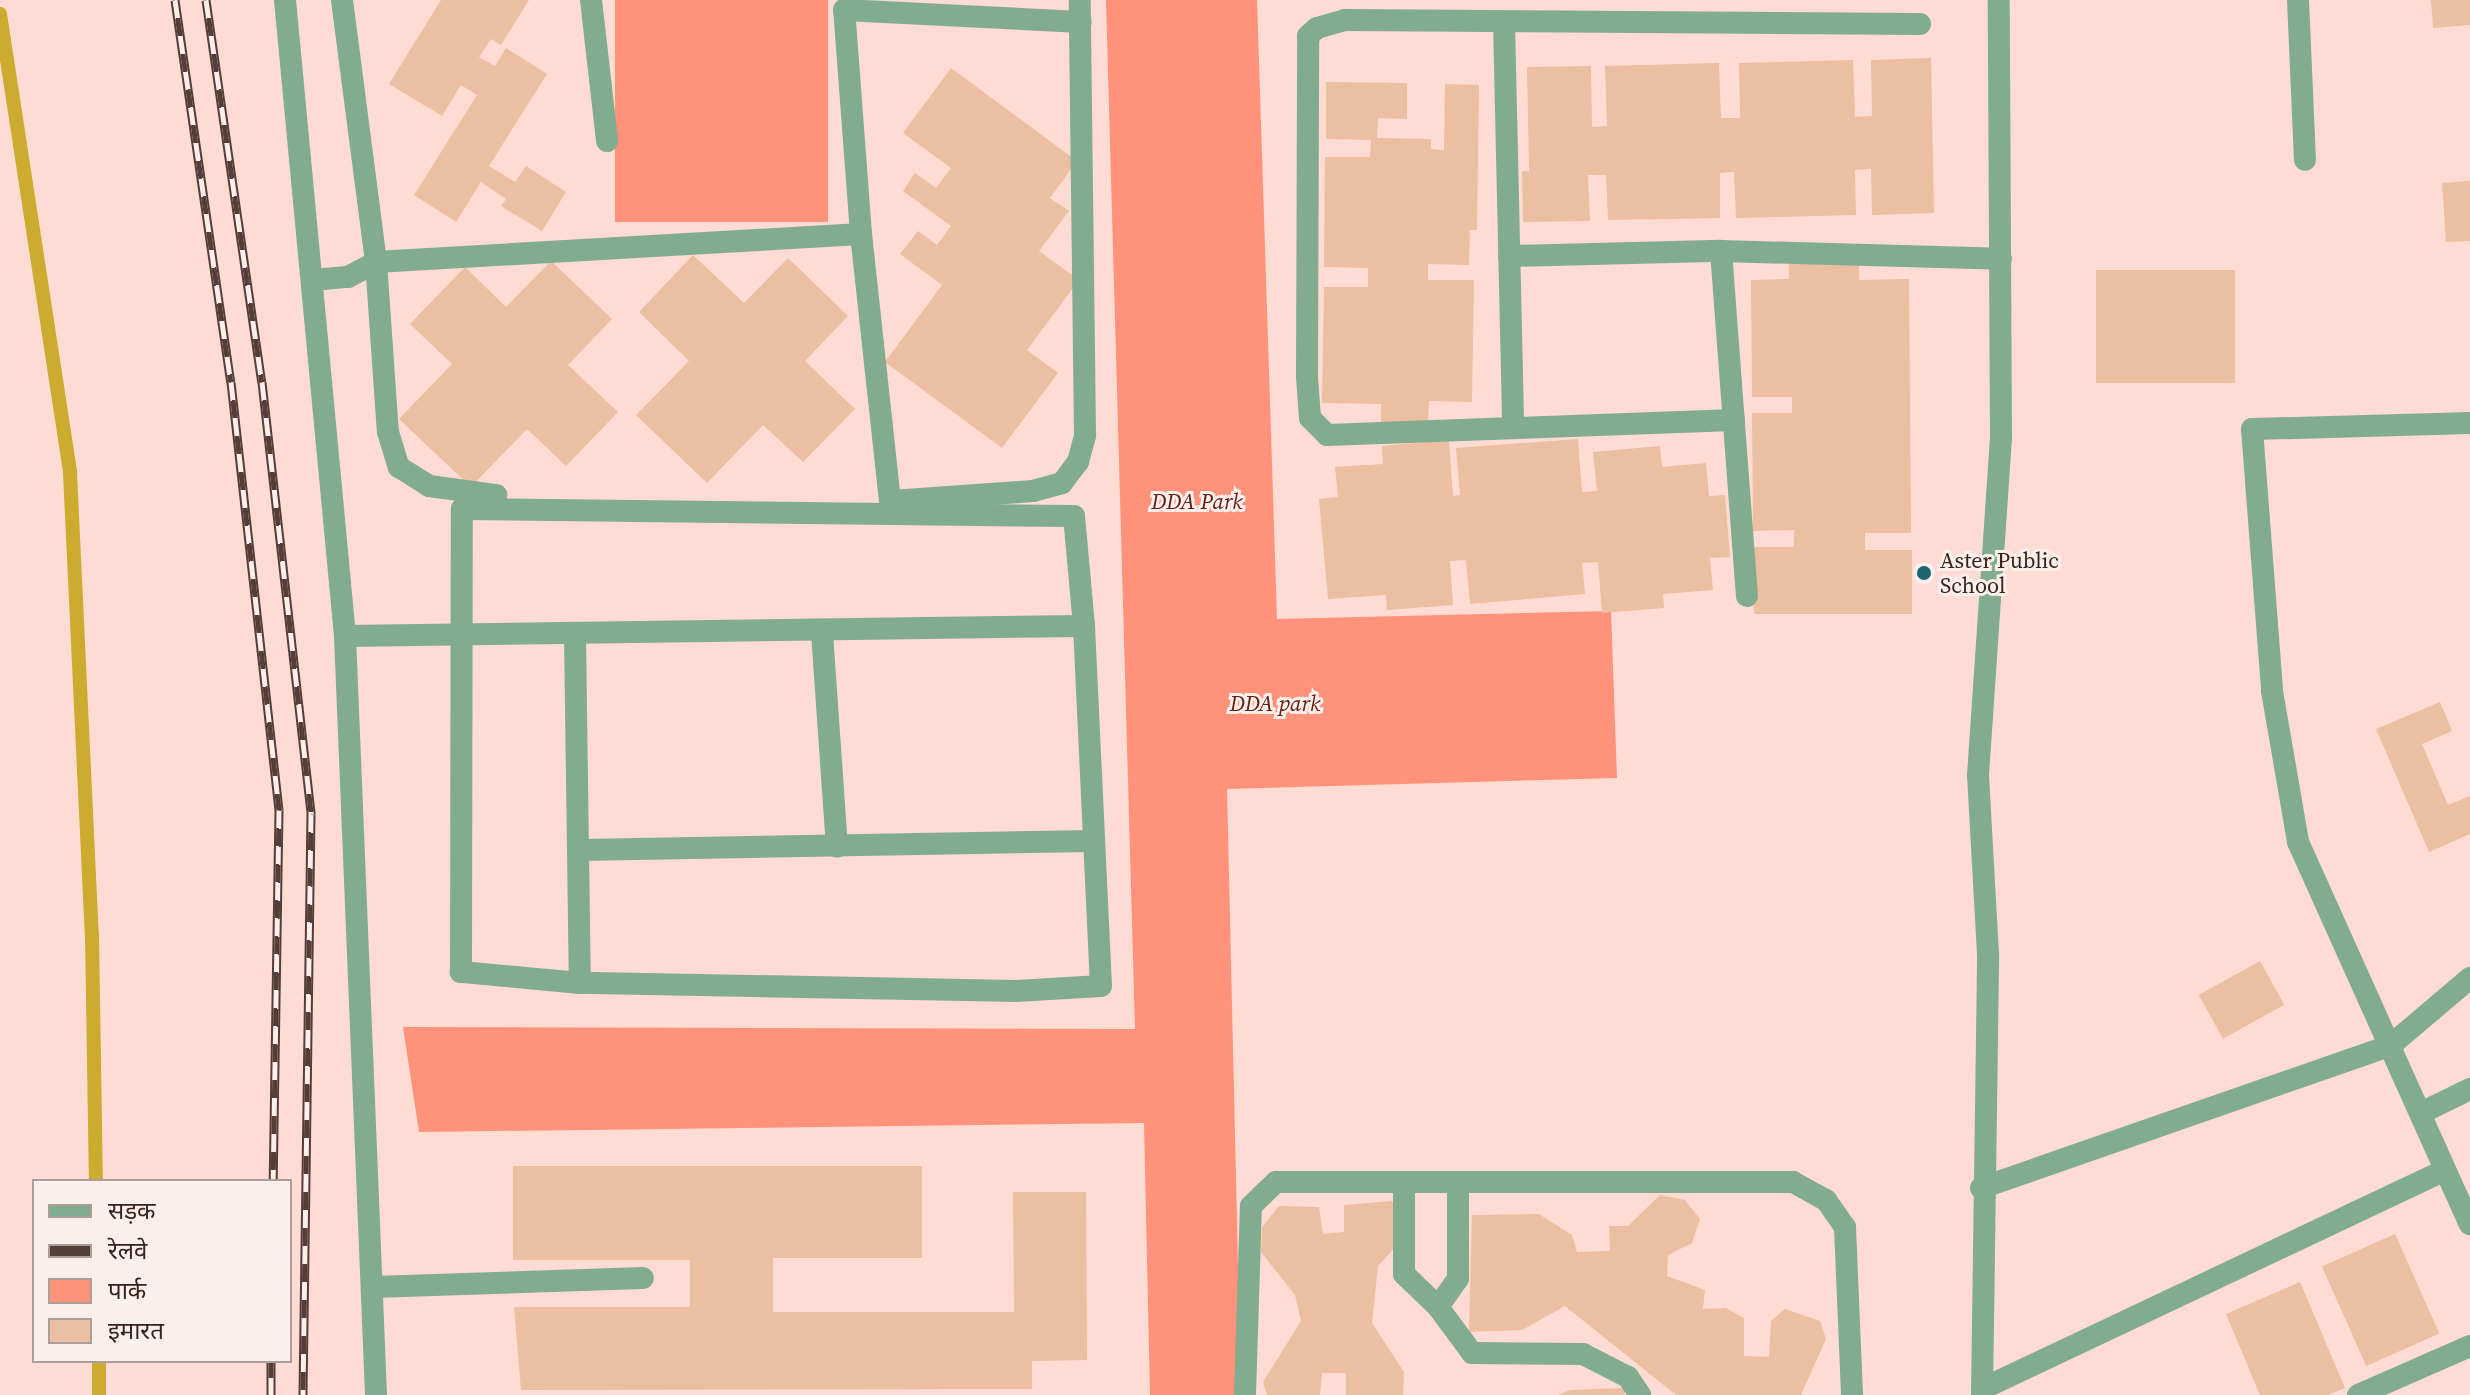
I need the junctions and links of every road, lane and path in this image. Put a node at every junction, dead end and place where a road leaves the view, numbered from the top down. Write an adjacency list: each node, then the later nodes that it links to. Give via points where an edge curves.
1 (285, 0): 17 (street)
2 (342, 0): 16 (street)
3 (591, 0): 10 (street)
4 (1999, 0): 15 (street, via 1996,200)
5 (2298, 0): 11 (street)
6 (844, 5): 7 (street); 12 (street)
7 (1081, 11): 21 (street, via 1085,435 1078,462 1062,483 1033,491)
8 (1504, 22): 9 (street); 14 (street); 20 (street, via 1345,20 1308,36 1307,377 1310,418 1327,435)
9 (1920, 24)
10 (607, 141)
11 (2305, 160)
12 (861, 234): 16 (street); 21 (street)
13 (1721, 251): 14 (street); 15 (street); 18 (street)
14 (1509, 256): 20 (street)
15 (2001, 259): 39 (street, via 2001,438 1978,775 1988,954)
16 (376, 262): 17 (street, via 348,277); 21 (street, via 388,432 399,467 429,486 468,494 668,501)
17 (312, 280): 26 (street)
18 (1734, 420): 20 (street); 22 (street)
19 (2470, 423): 33 (street, via 2252,429 2272,691 2298,842)
20 (1513, 425)
21 (890, 501)
22 (1747, 596)
23 (1084, 626): 24 (street, via 1074,516 462,509); 25 (street); 28 (street)
24 (461, 633): 26 (street); 27 (street); 32 (street, via 461,972)
25 (822, 633): 27 (street); 29 (street)
26 (345, 636): 42 (street)
27 (575, 636): 30 (street)
28 (1091, 841): 29 (street); 32 (street, via 1101,986 1016,991)
29 (837, 846): 30 (street)
30 (581, 850): 32 (street)
31 (2470, 978): 33 (street)
32 (580, 983)
33 (2391, 1045): 35 (street); 39 (street)
34 (2470, 1089): 35 (street)
35 (2423, 1112): 36 (street)
36 (2443, 1171): 40 (street); 45 (street)
37 (1404, 1182): 38 (street); 43 (street, via 1404,1274); 47 (street, via 1276,1182 1251,1206)
38 (1458, 1182): 43 (street, via 1458,1278); 49 (street, via 1793,1182 1826,1200 1845,1227)
39 (1981, 1188): 45 (street)
40 (2470, 1224)
41 (643, 1278): 42 (street)
42 (374, 1287): 46 (street)
43 (1438, 1307): 48 (street, via 1472,1353 1583,1354 1628,1377)
44 (2470, 1346): 50 (street)
45 (1982, 1392)
46 (376, 1395)
47 (1245, 1395)
48 (1640, 1395)
49 (1852, 1395)
50 (2358, 1395)

